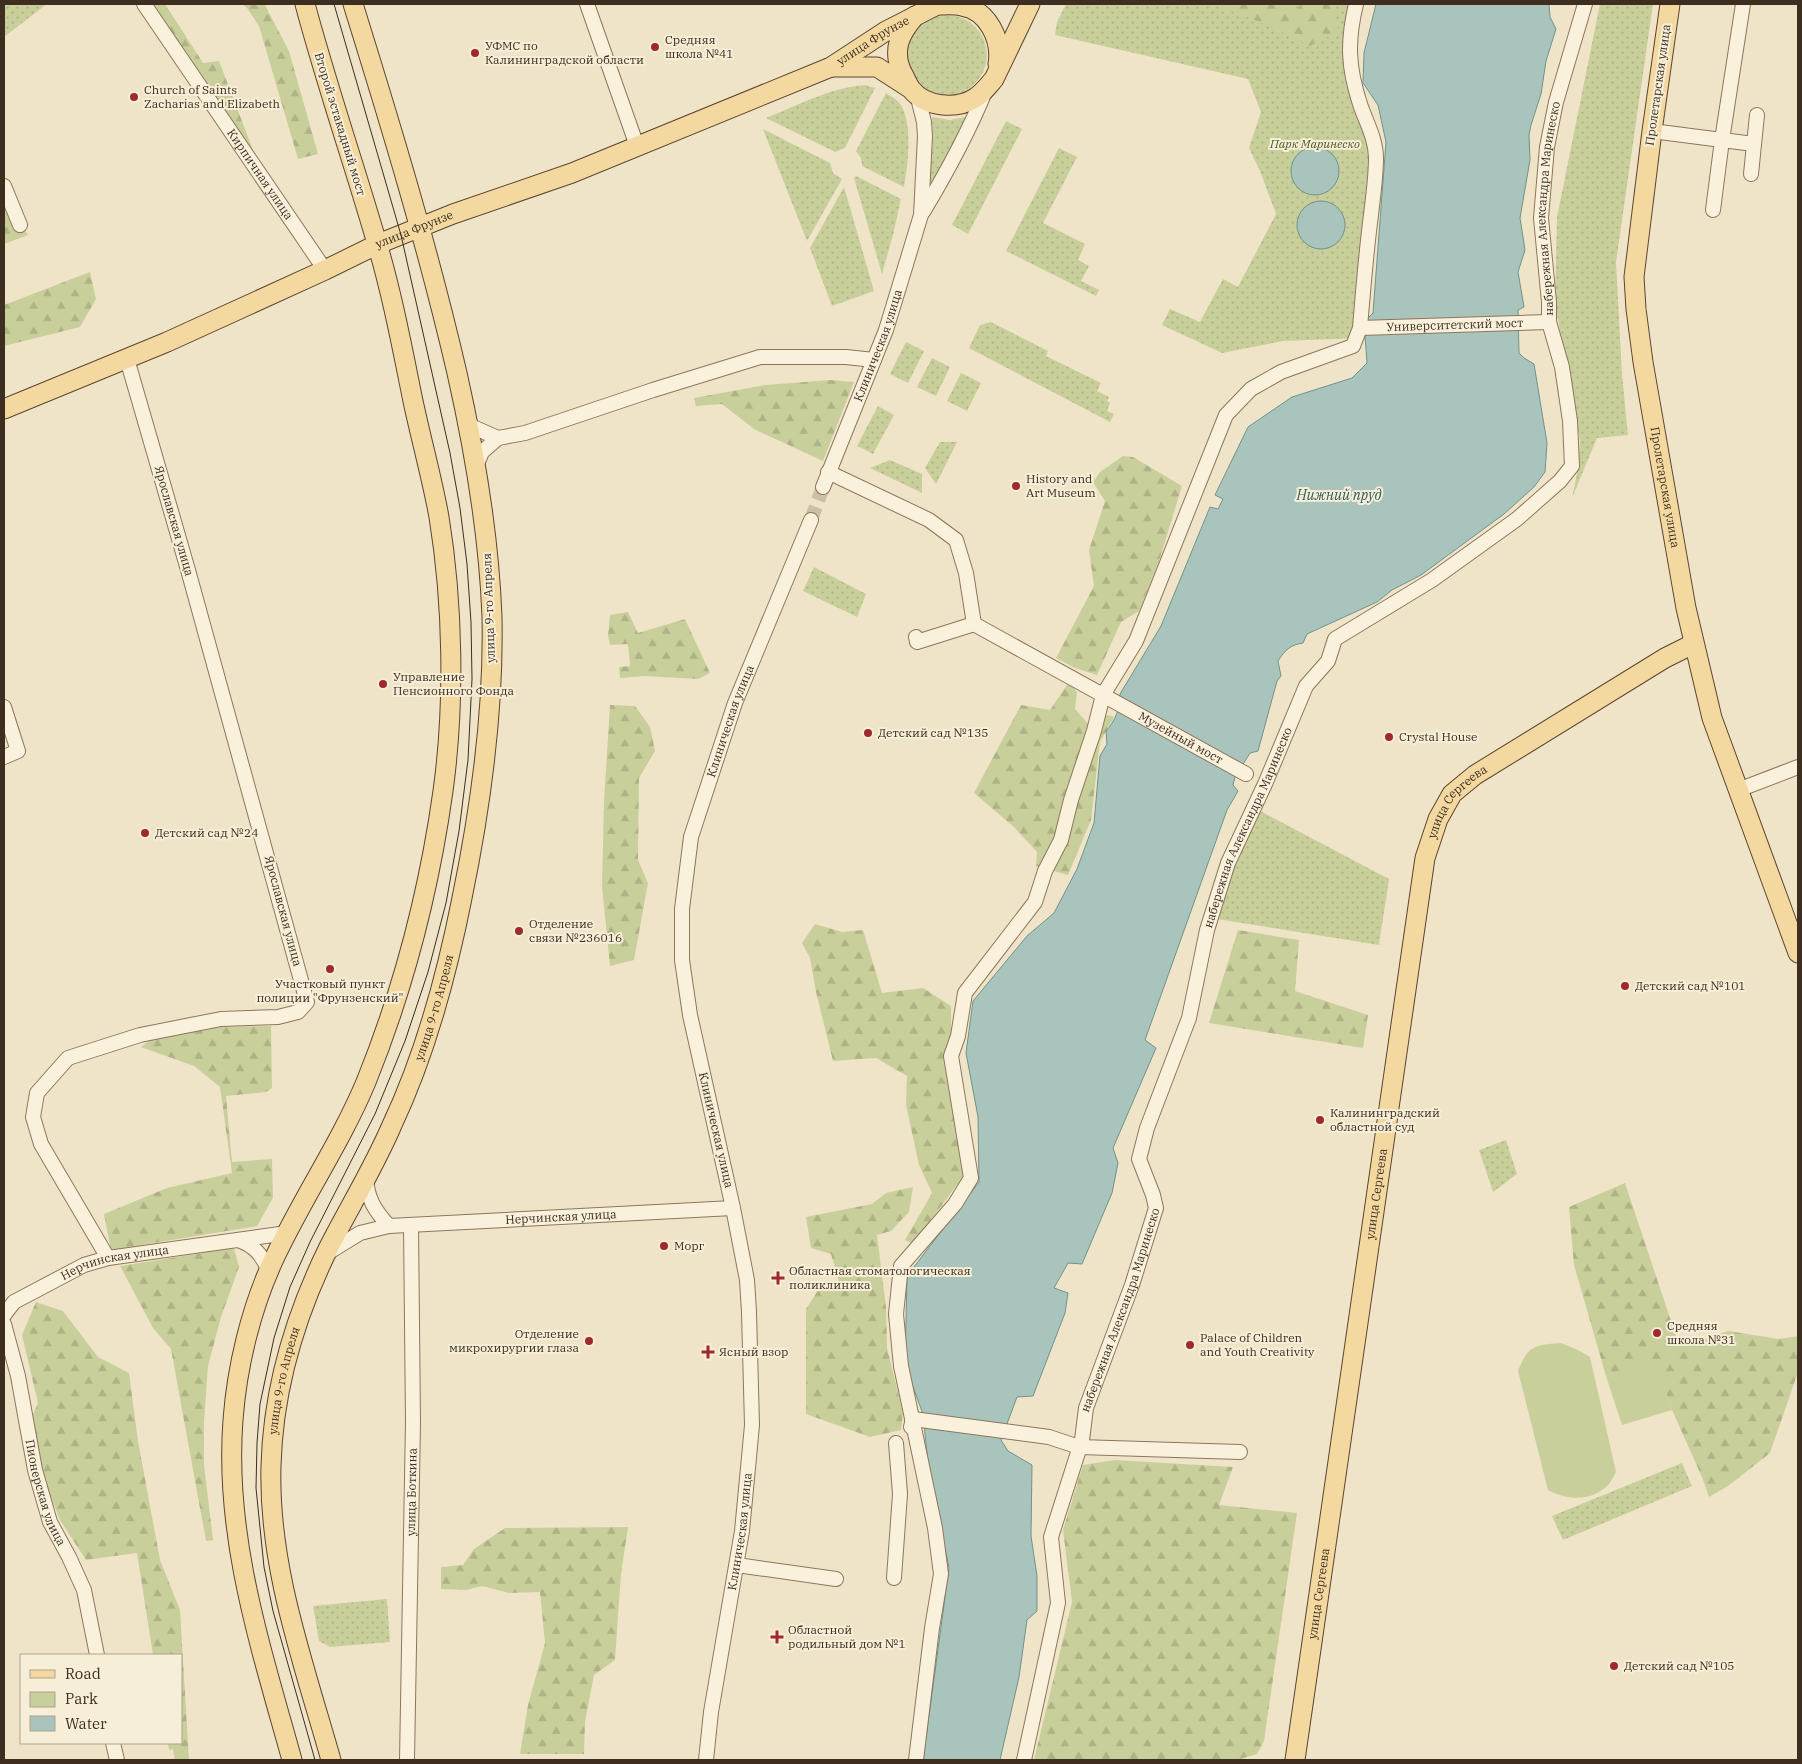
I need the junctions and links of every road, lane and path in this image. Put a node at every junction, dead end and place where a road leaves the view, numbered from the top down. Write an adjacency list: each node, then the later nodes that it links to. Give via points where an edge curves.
1 (144, 4): 30 (street, Кирпичная улица)
2 (294, 4): 13 (main road)
3 (305, 4): 13 (main road, Второй эстакадный мост)
4 (353, 4): 28 (main road)
5 (587, 4): 22 (street)
6 (938, 4): 12 (main road); 15 (main road, via 973,10 987,22 998,43)
7 (1030, 4): 15 (main road)
8 (1356, 4): 32 (street, via 1350,29 1350,59 1353,81 1376,157)
9 (1585, 4): 31 (street, набережная Александра Маринеско, via 1556,102 1547,147 1541,218)
10 (1670, 4): 19 (main road, Пролетарская улица)
11 (1743, 4): 20 (street)
12 (916, 15): 14 (main road, улица Фрунзе, via 886,30); 17 (main road, via 906,27 898,50 899,67)
13 (311, 27): 29 (main road, Второй эстакадный мост)
14 (832, 67): 17 (main road, улица Фрунзе, via 877,67); 22 (main road, улица Фрунзе)
15 (998, 68): 16 (main road)
16 (987, 88): 17 (main road, via 961,104 945,106 930,102); 26 (street, Клиническая улица, via 951,165)
17 (914, 92): 26 (street, Клиническая улица, via 925,136)
18 (1757, 115): 21 (street)
19 (1652, 131): 20 (street); 42 (main road, Пролетарская улица, via 1634,277 1636,309)
20 (1722, 140): 21 (street); 25 (street)
21 (1754, 144): 23 (street)
22 (637, 146): 28 (main road, улица Фрунзе, via 572,173)
23 (1751, 174)
24 (4, 186): 27 (street)
25 (1713, 210)
26 (921, 215): 34 (street, Клиническая улица, via 889,322)
27 (20, 225)
28 (420, 227): 29 (main road, улица Фрунзе); 36 (main road, улица 9-го Апреля)
29 (378, 244): 30 (main road, улица Фрунзе); 54 (main road, via 438,513 445,565 450,699 444,784 419,919 400,989 350,1117)
30 (325, 270): 33 (main road, улица Фрунзе)
31 (1549, 322): 32 (street, Университетский мост); 62 (street, набережная Александра Маринеско, via 1562,366 1572,466 1517,519 1432,580 1335,638 1328,660 1306,686 1228,863 1207,930 1189,1018 1147,1128 1139,1159 1156,1208 1132,1285 1086,1408)
32 (1360, 328): 43 (street, via 1353,346 1280,372 1251,389 1226,416 1136,641)
33 (127, 359): 35 (main road, улица Фрунзе); 57 (street, Ярославская улица, via 307,1002 298,1012 278,1017 221,1019 140,1035 68,1058 37,1093 33,1117 42,1144)
34 (874, 360): 37 (street, via 760,357 525,433); 40 (street, Клиническая улица, via 825,481 929,520 956,540 966,573)
35 (4, 409)
36 (467, 420): 37 (street, via 473,428); 38 (main road, улица 9-го Апреля)
37 (498, 438): 38 (street, via 482,452)
38 (476, 466): 50 (main road, улица 9-го Апреля, via 490,579 492,644 489,725 480,794 455,932 434,1008 409,1087)
39 (810, 522): 51 (street, Клиническая улица, via 735,702 691,838 682,909 682,960 690,1015)
40 (974, 624): 41 (street, via 918,642); 43 (street, Музейный мост)
41 (916, 637)
42 (1693, 644): 48 (main road, Пролетарская улица, via 1712,718); 76 (main road, улица Сергеева, via 1475,775 1452,794 1438,819 1425,858)
43 (1103, 696): 47 (street, Музейный мост); 61 (street, via 1061,840 1045,871 1035,902 965,993 958,1036 950,1056 971,1178 955,1204 901,1266 896,1314 901,1366)
44 (4, 707): 45 (street, via 18,751)
45 (4, 756)
46 (1798, 767): 48 (street)
47 (1246, 774)
48 (1738, 790): 49 (main road, Пролетарская улица)
49 (1798, 953)
50 (366, 1178): 53 (street, via 371,1202); 56 (main road, улица 9-го Апреля)
51 (733, 1208): 52 (street, Нерчинская улица); 64 (street, Клиническая улица, via 747,1280 752,1425)
52 (411, 1225): 53 (street, Нерчинская улица); 72 (street, улица Боткина, via 413,1422)
53 (389, 1226): 56 (street, Нерчинская улица, via 360,1233)
54 (287, 1233): 55 (street, Нерчинская улица); 58 (main road)
55 (238, 1240): 57 (street, Нерчинская улица); 58 (street, via 256,1249)
56 (326, 1254): 71 (main road, улица 9-го Апреля, via 306,1299 281,1377 274,1422 271,1485 282,1580)
57 (108, 1258): 59 (street, Нерчинская улица, via 84,1265 14,1302)
58 (269, 1271): 70 (main road, via 252,1319 240,1371 233,1415 232,1490 247,1596)
59 (4, 1315)
60 (4, 1324): 67 (street, Пионерская улица, via 50,1522 84,1590)
61 (913, 1419): 62 (street, via 1049,1436); 65 (street, via 902,1441); 74 (street, via 941,1574)
62 (1079, 1447): 63 (street); 75 (street, набережная Александра Маринеско, via 1051,1537 1058,1603)
63 (1240, 1452)
64 (737, 1565): 66 (street); 73 (street, Клиническая улица, via 711,1712)
65 (894, 1578)
66 (836, 1579)
67 (97, 1654)
68 (113, 1744): 69 (street)
69 (116, 1760)
70 (292, 1760)
71 (331, 1760)
72 (407, 1760)
73 (706, 1760)
74 (916, 1760)
75 (1024, 1760)
76 (1295, 1760)

